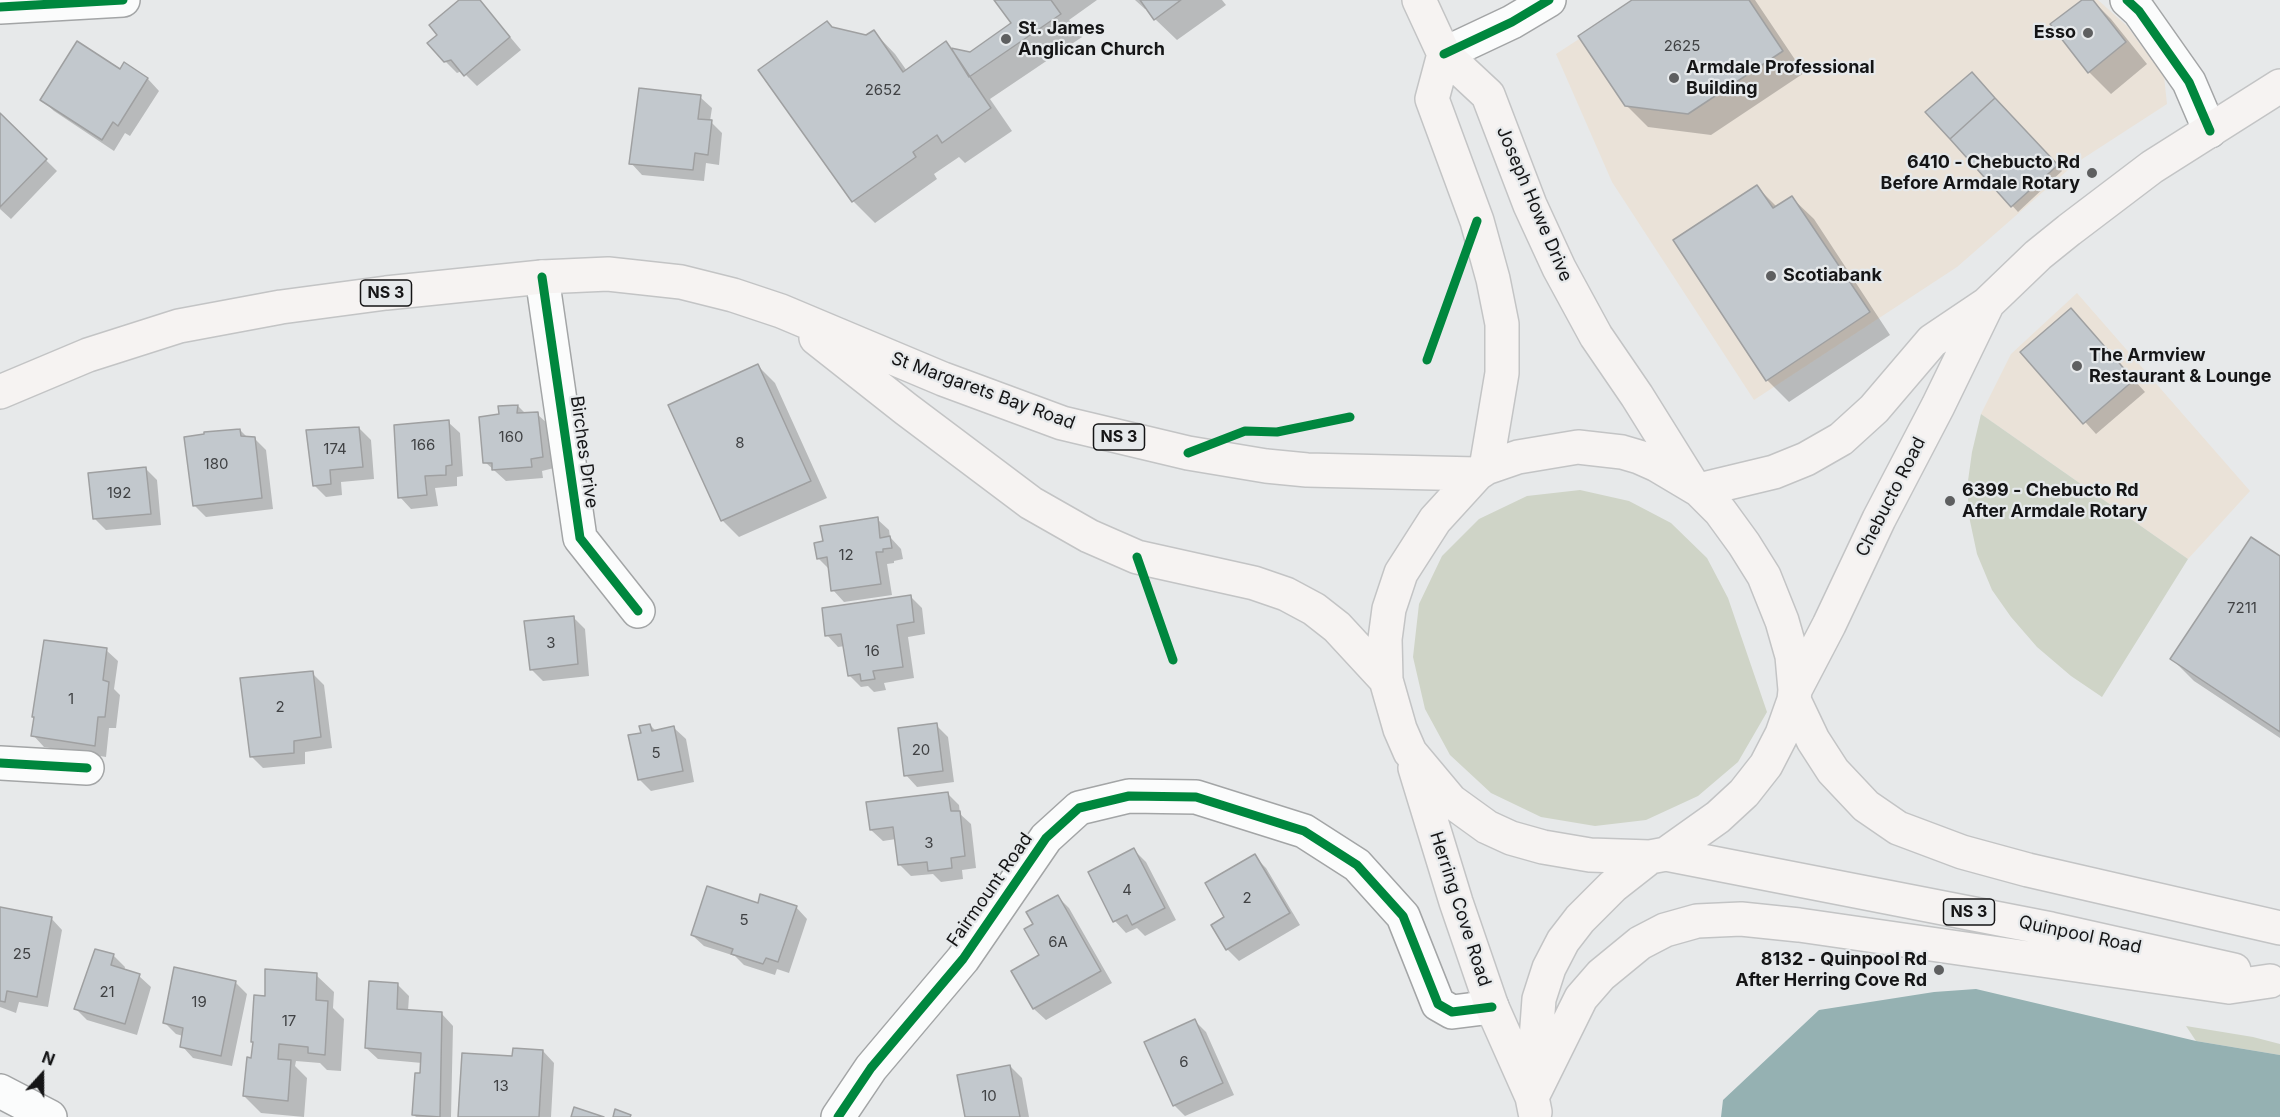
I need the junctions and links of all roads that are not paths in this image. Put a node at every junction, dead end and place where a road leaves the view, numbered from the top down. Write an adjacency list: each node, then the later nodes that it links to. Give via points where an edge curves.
1 (123, 0): 5 (street)
2 (1419, 0): 6 (main road, Joseph Howe Drive)
3 (1549, 0): 6 (street)
4 (2127, 0): 8 (street, via 2189,82)
5 (0, 7)
6 (1444, 54): 13 (main road, via 1432,99 1476,221 1502,324 1502,373); 14 (main road, Joseph Howe Drive, via 1488,95 1530,206 1559,268 1596,336)
7 (2280, 86): 8 (main road, Chebucto Road)
8 (2210, 130): 10 (main road, Chebucto Road, via 2122,188 2038,255)
9 (542, 277): 11 (main road, St Margarets Bay Road / NS 3, via 608,274 681,282); 12 (main road, St Margarets Bay Road / NS 3, via 304,304 179,326 88,355); 15 (street, Birches Drive, via 580,538)
10 (1987, 304): 14 (main road, Chebucto Road, via 1932,341 1867,416 1841,439 1774,472); 17 (main road, Chebucto Road)
11 (782, 311): 13 (main road, St Margarets Bay Road / NS 3, via 943,380 1062,423 1176,451 1307,470); 16 (main road, St Margarets Bay Road / NS 3, via 1031,503 1137,558 1254,583 1286,594 1337,627)
12 (1, 391)
13 (1481, 471): 14 (main road, via 1535,454 1578,447 1639,457); 16 (main road, via 1435,520 1401,573 1384,639)
14 (1695, 488): 17 (main road, via 1720,511 1764,576 1792,656)
15 (638, 611)
16 (1386, 680): 18 (main road)
17 (1794, 695): 21 (main road, Chebucto Road, via 1782,734 1766,765 1744,793 1718,817); 22 (main road, via 1813,740 1833,771 1866,806 1898,828 1962,852 2028,870)
18 (1410, 752): 21 (main road, Quinpool Road, via 1451,801 1487,827 1511,838 1590,855); 24 (main road, Herring Cove Road)
19 (0, 763): 20 (street)
20 (87, 768)
21 (1658, 856): 23 (main road, Quinpool Road / NS 3, via 2051,929 2220,965); 26 (main road, via 1614,886 1580,919 1563,940 1549,968 1539,999)
22 (2280, 928)
23 (2275, 983): 26 (main road, via 2229,987 1799,925 1741,919 1697,921 1665,930 1640,943 1600,975 1581,998)
24 (1492, 1007): 26 (main road, Herring Cove Road); 28 (street, Fairmount Road, via 1452,1012 1438,1004 1403,916 1357,865 1304,831 1196,798 1129,796 1079,808 1046,838 963,959 871,1068)
25 (0, 1091): 27 (street)
26 (1534, 1107)
27 (50, 1117)
28 (838, 1117)

